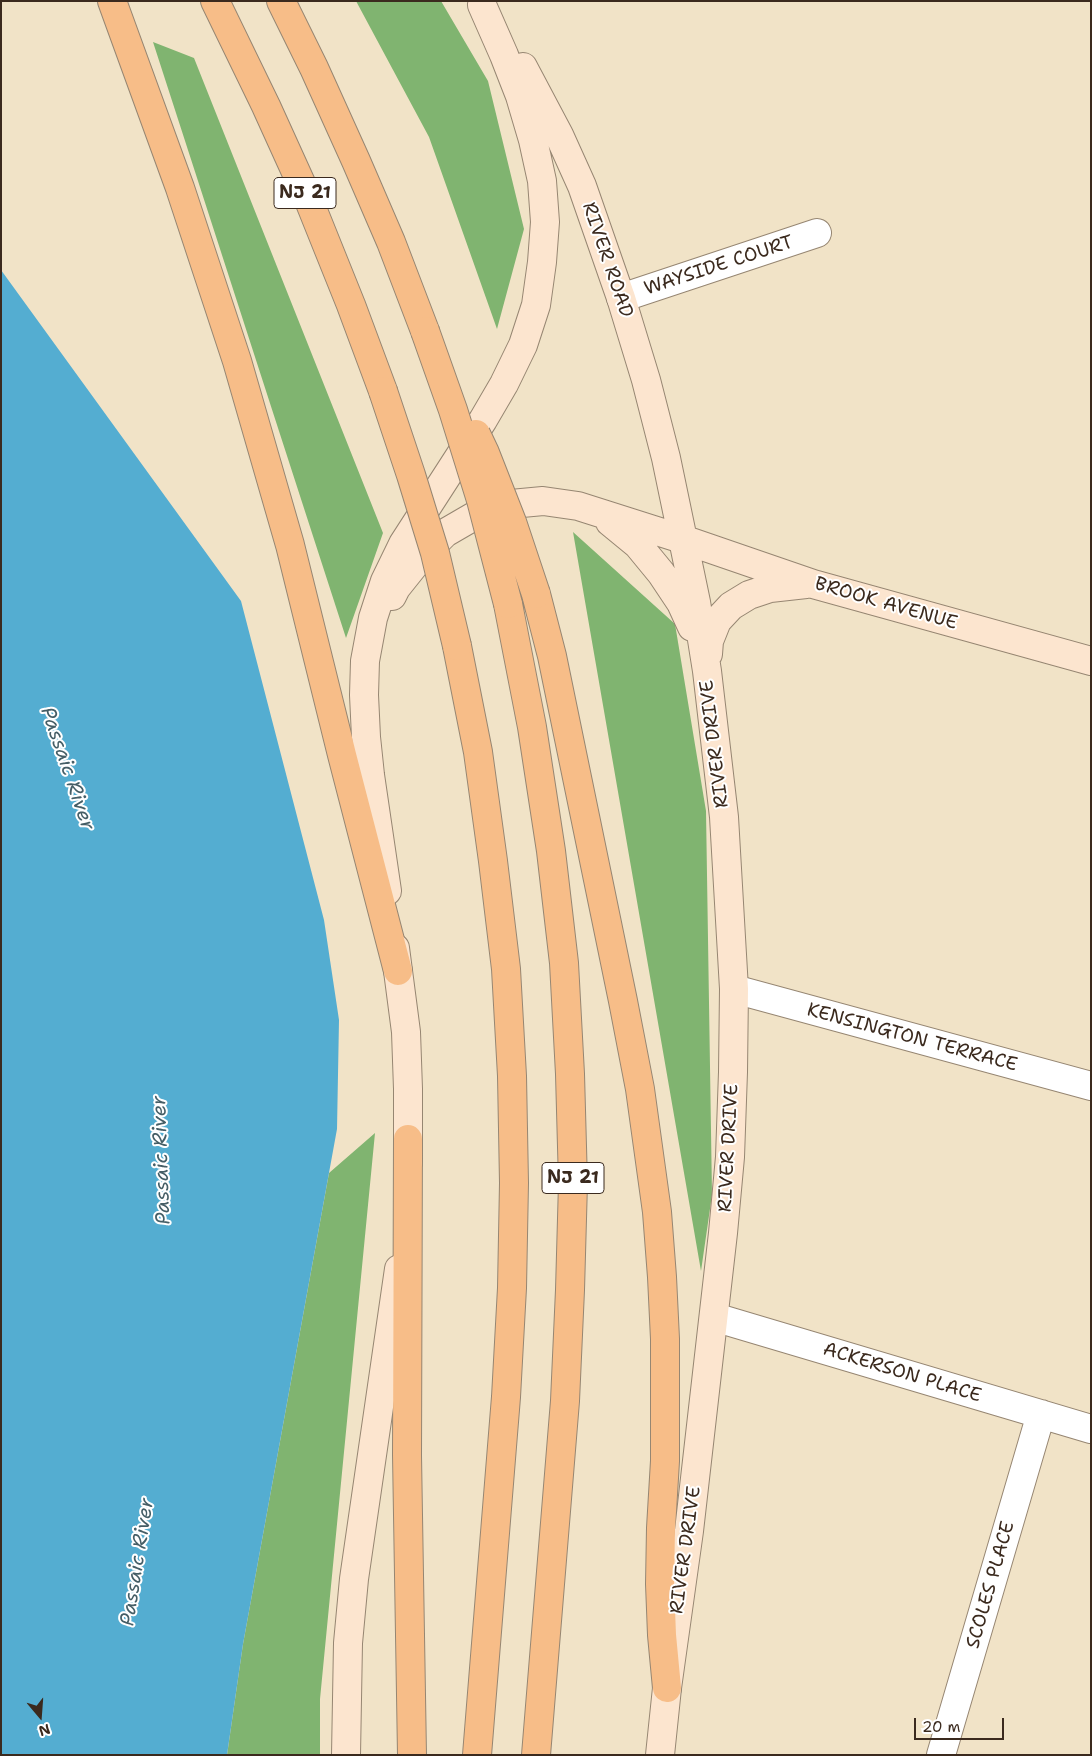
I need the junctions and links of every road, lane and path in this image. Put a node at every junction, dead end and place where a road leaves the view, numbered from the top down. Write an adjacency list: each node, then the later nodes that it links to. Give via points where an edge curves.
1 (112, 1): 14 (highway, via 180,188 237,361 290,545)
2 (215, 1): 24 (highway, NJ 21, bridge, via 310,204 383,391 435,553 478,752 506,969 514,1183 506,1397)
3 (281, 1): 7 (highway, NJ 21, via 356,161)
4 (481, 3): 6 (main road, RIVER ROAD, via 536,90 559,136 582,186); 13 (main road, via 520,96 542,181 545,222 536,305 523,345 504,384 403,544 384,581 365,661)
5 (817, 233): 6 (street, WAYSIDE COURT)
6 (621, 298): 9 (main road, RIVER ROAD, via 648,388)
7 (425, 332): 21 (highway, bridge, via 485,452 536,594 552,656 640,1089 656,1203 665,1339 660,1584); 25 (highway, NJ 21, bridge, via 478,491 508,604 532,727 563,954 573,1183 565,1401)
8 (578, 506): 9 (main road, BROOK AVENUE); 12 (main road, via 612,523 638,545 661,573 681,603); 13 (main road, via 543,501 511,504 476,516 446,533 396,588 380,623)
9 (684, 540): 10 (main road, BROOK AVENUE); 12 (main road, RIVER DRIVE)
10 (813, 584): 11 (main road, BROOK AVENUE); 12 (main road, via 770,588 731,606 717,621 709,641)
11 (1091, 661)
12 (707, 670): 15 (main road, RIVER DRIVE, via 724,818)
13 (364, 696): 14 (main road, via 370,776)
14 (398, 971): 17 (main road, via 406,1032)
15 (734, 989): 16 (street, KENSINGTON TERRACE); 18 (main road, RIVER DRIVE, via 730,1157)
16 (1091, 1086)
17 (408, 1139): 22 (main road, via 406,1207 399,1271 354,1579 348,1643); 23 (highway, via 407,1436)
18 (714, 1316): 19 (street, ACKERSON PLACE); 21 (main road, RIVER DRIVE)
19 (1041, 1414): 20 (street, ACKERSON PLACE); 27 (street, SCOLES PLACE)
20 (1091, 1430)
21 (667, 1688): 26 (main road, RIVER DRIVE)
22 (346, 1755)
23 (412, 1755)
24 (477, 1755)
25 (536, 1755)
26 (660, 1755)
27 (942, 1755)

